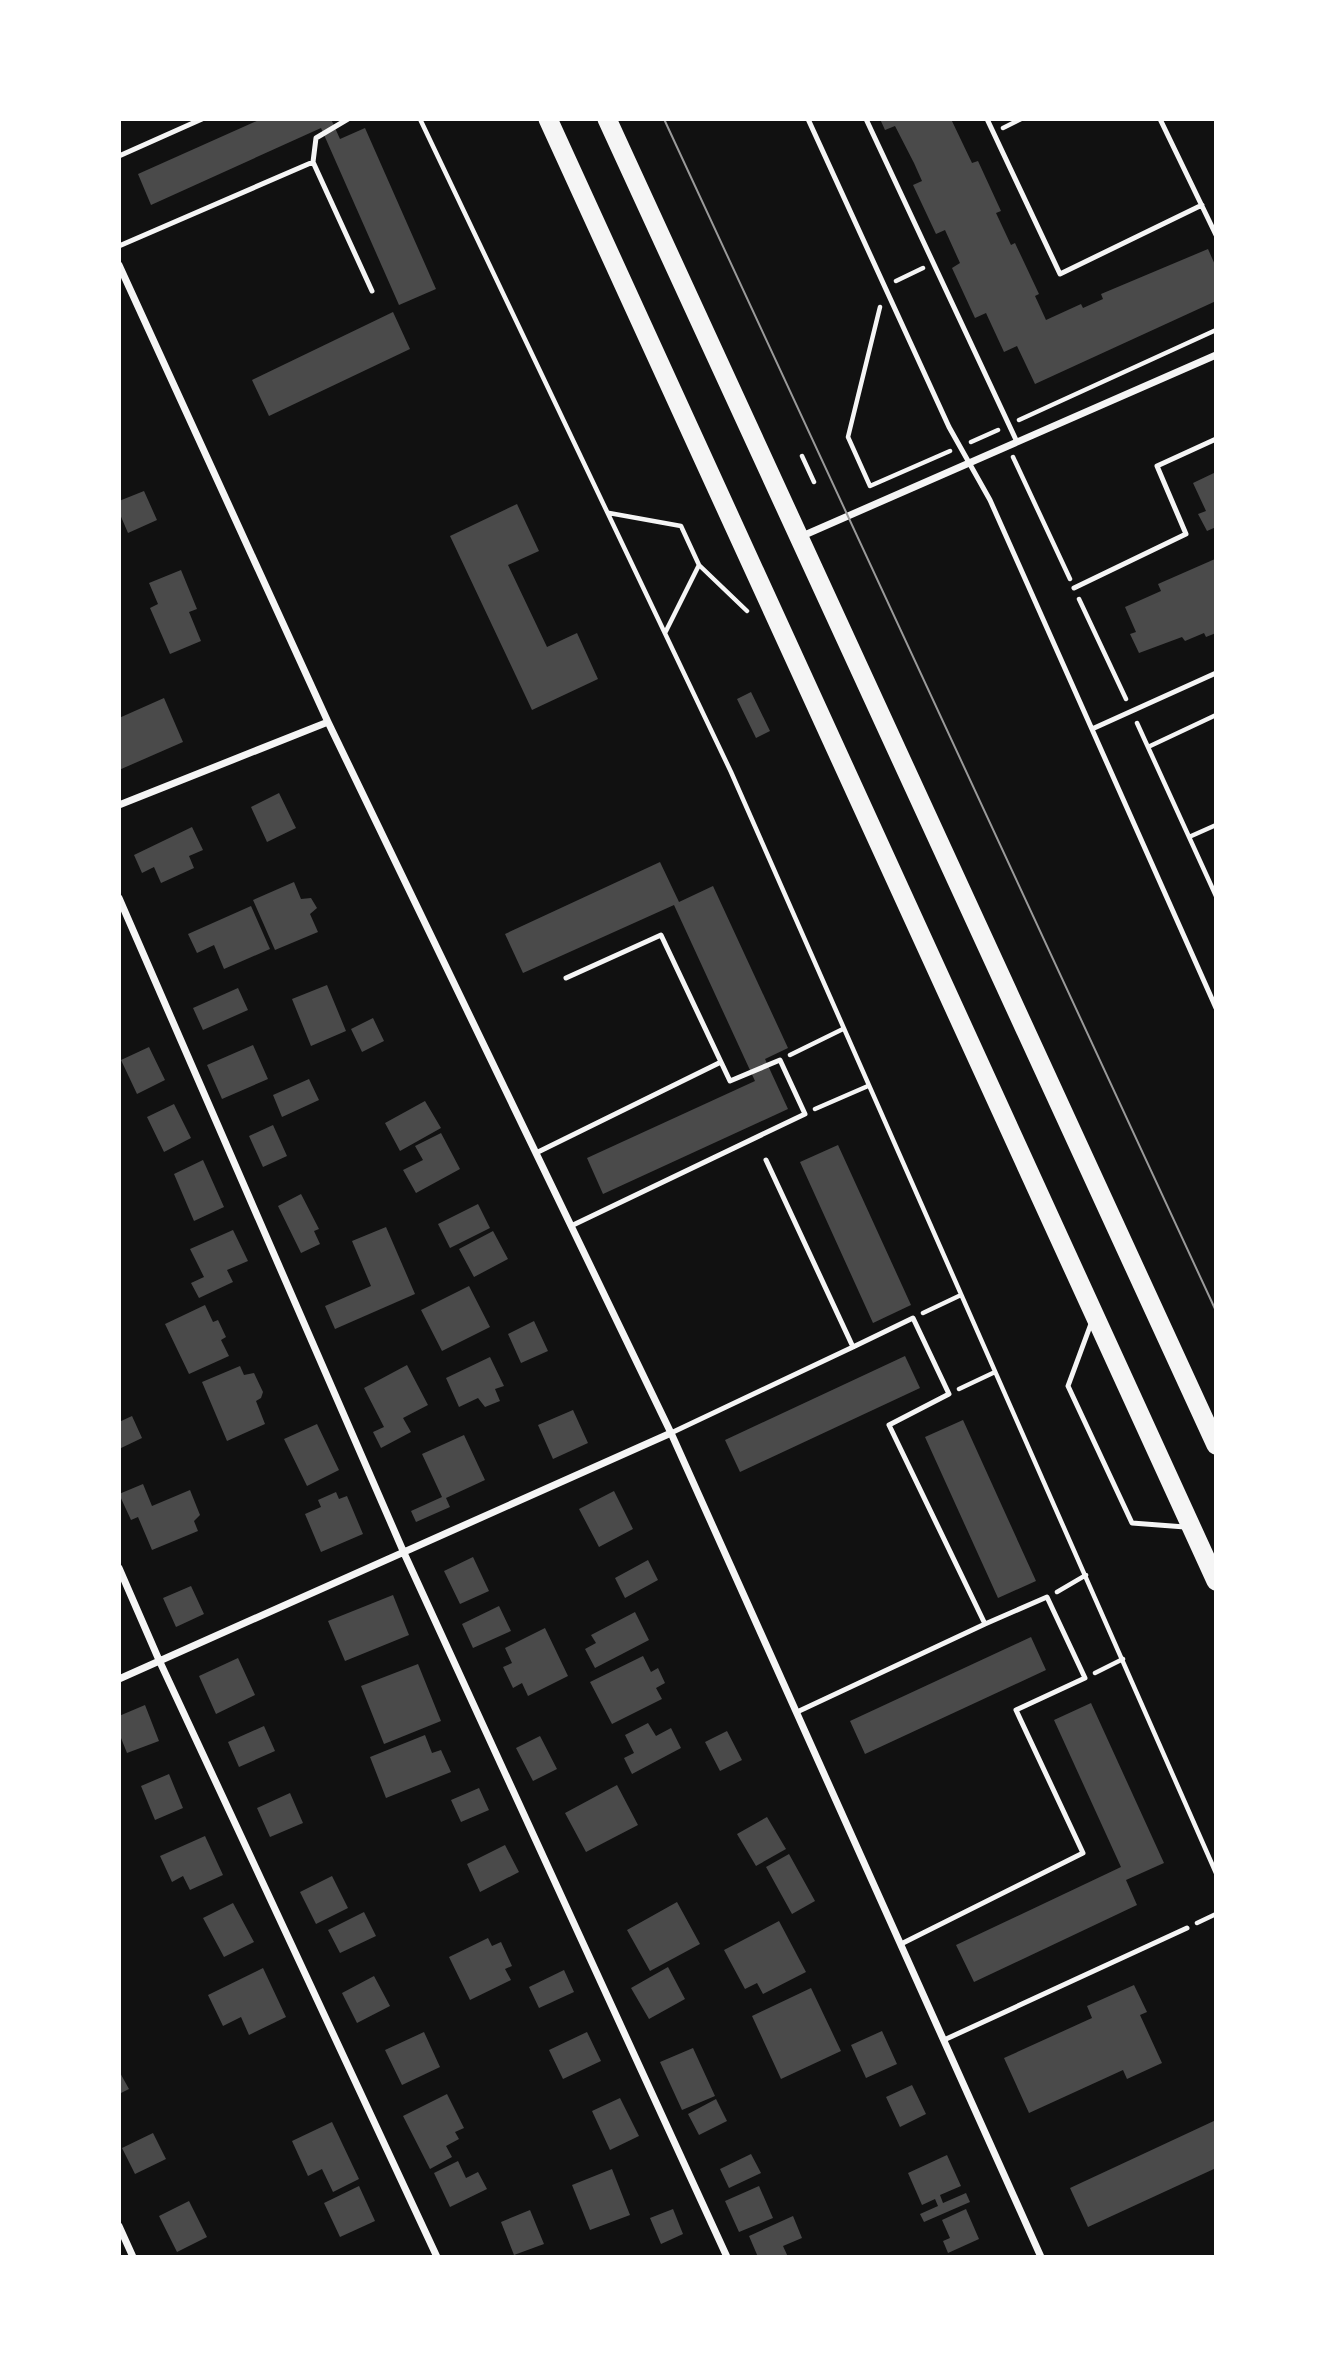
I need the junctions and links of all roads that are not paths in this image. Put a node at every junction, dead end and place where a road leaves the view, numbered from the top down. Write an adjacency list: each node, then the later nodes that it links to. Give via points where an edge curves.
1 (202, 119): 9 (lane)
2 (348, 119): 10 (lane, via 316,138)
3 (548, 119): 33 (highway)
4 (607, 119): 20 (highway)
5 (808, 119): 19 (lane)
6 (866, 119): 18 (lane)
7 (987, 119): 11 (lane, via 1060,274)
8 (1160, 119): 11 (lane)
9 (119, 156)
10 (313, 162): 13 (lane); 15 (lane)
11 (1202, 205): 12 (lane)
12 (1216, 235)
13 (119, 246)
14 (119, 265): 23 (street)
15 (372, 291)
16 (1216, 355): 18 (street)
17 (1216, 439): 21 (lane, via 1157,466 1186,534)
18 (1017, 442): 19 (street)
19 (969, 463): 20 (street); 24 (lane, via 990,500)
20 (800, 537): 36 (highway)
21 (1074, 588)
22 (1216, 673): 24 (lane)
23 (328, 722): 25 (street); 30 (street)
24 (1092, 729): 28 (lane)
25 (119, 805)
26 (119, 898): 38 (street)
27 (566, 978): 29 (lane, via 661,935)
28 (1216, 1007)
29 (721, 1062): 30 (lane); 32 (lane, via 730,1081 780,1060 805,1114)
30 (536, 1153): 32 (street)
31 (766, 1160): 34 (lane)
32 (571, 1226): 35 (street)
33 (1094, 1315): 37 (highway); 37 (lane, via 1068,1386 1132,1523)
34 (853, 1347): 35 (lane); 41 (lane, via 913,1318 949,1394 889,1425)
35 (671, 1433): 38 (street); 44 (street)
36 (1216, 1445)
37 (1192, 1528): 40 (highway)
38 (404, 1553): 42 (street); 51 (street)
39 (119, 1569): 42 (street)
40 (1216, 1581)
41 (985, 1624): 44 (lane); 46 (lane, via 1047,1597 1085,1678 1016,1710 1083,1853)
42 (159, 1660): 43 (street); 50 (street)
43 (119, 1679)
44 (797, 1712): 46 (street)
45 (1187, 1928): 47 (lane)
46 (901, 1944): 47 (street)
47 (944, 2040): 52 (street)
48 (119, 2226): 49 (street)
49 (133, 2257)
50 (437, 2257)
51 (727, 2257)
52 (1041, 2257)

